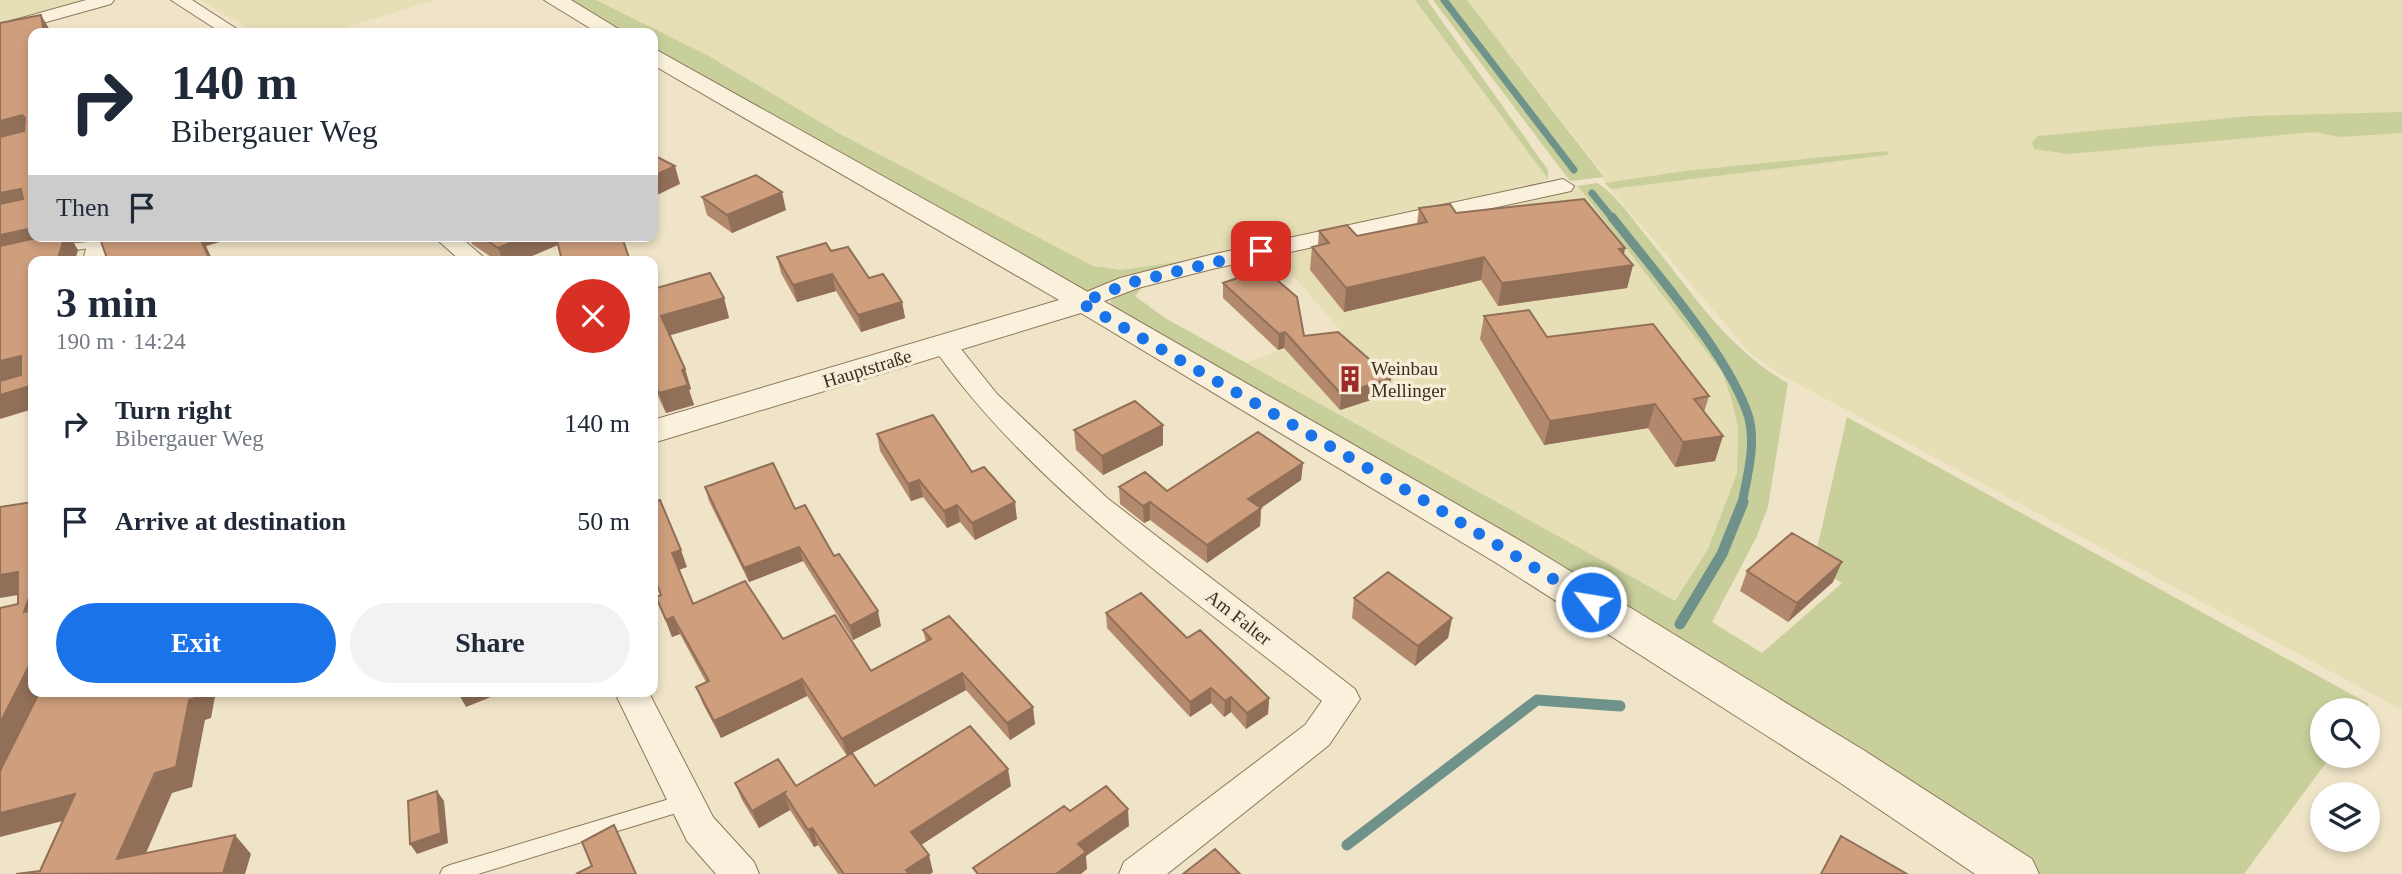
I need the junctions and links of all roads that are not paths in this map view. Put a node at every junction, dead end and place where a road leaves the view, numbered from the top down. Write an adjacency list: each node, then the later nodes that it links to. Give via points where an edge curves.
1 (105, 0): 6 (street)
2 (180, 0): 4 (street)
3 (555, 0): 5 (street)
4 (226, 28)
5 (605, 28)
6 (0, 30)
7 (658, 58): 13 (street)
8 (1563, 186): 13 (street, via 1209,262 1129,283)
9 (452, 242): 12 (street)
10 (104, 245): 11 (lane, via 80,244)
11 (40, 252)
12 (470, 256)
13 (1081, 303): 14 (street, Hauptstraße); 21 (street, via 1649,636)
14 (944, 344): 15 (street, Hauptstraße); 20 (street, Am Falter, via 987,400 1097,505 1343,699 1317,735)
15 (658, 430)
16 (634, 697): 17 (street)
17 (686, 802): 18 (lane); 19 (street, via 700,829)
18 (450, 874)
19 (740, 874)
20 (1138, 874)
21 (2015, 874)

